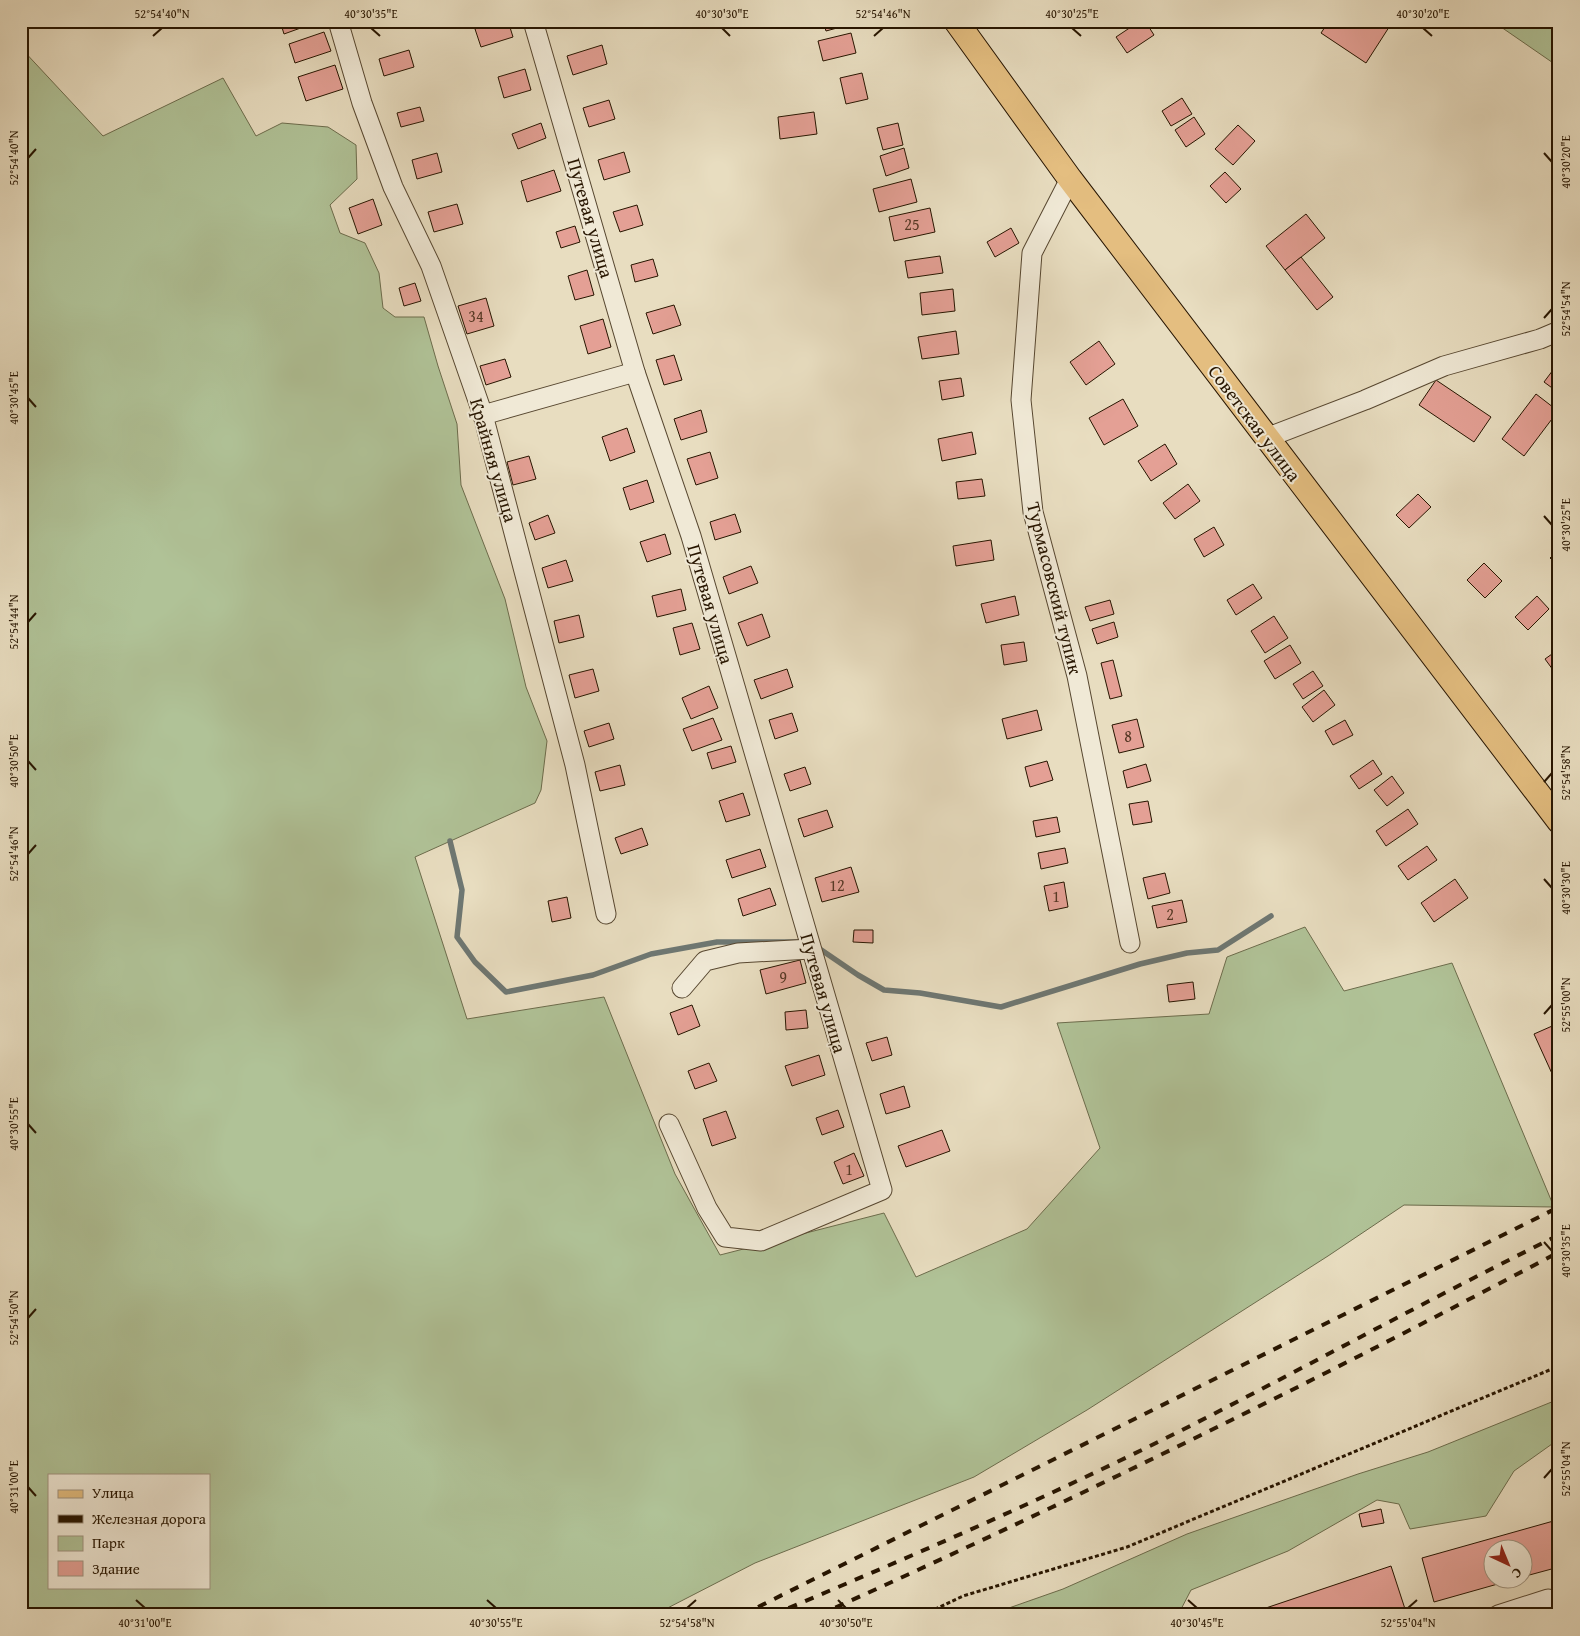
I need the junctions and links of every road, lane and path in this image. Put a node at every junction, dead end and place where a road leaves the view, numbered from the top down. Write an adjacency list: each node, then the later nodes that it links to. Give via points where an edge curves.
1 (338, 21): 7 (street, Крайняя улица, via 362,103 393,187 431,266)
2 (533, 21): 6 (street, Путевая улица)
3 (956, 21): 4 (main road, Советская улица)
4 (1070, 179): 8 (main road, Советская улица); 12 (street, Турмасовский тупик, via 1032,253 1021,400 1033,512 1077,676)
5 (1559, 332): 8 (street, via 1444,366)
6 (635, 372): 7 (street); 11 (street, Путевая улица, via 691,536)
7 (483, 415): 10 (street, Крайняя улица, via 575,765)
8 (1266, 438): 9 (main road, Советская улица)
9 (1559, 821)
10 (606, 914)
11 (809, 942): 13 (street, via 705,961); 14 (street, Путевая улица, via 882,1190 761,1241 724,1237 707,1208)
12 (1130, 943)
13 (682, 988)
14 (669, 1124)
15 (1559, 1366): 16 (path, via 1127,1547 963,1596)
16 (924, 1615)
17 (1498, 1615): 18 (street, via 1548,1599)
18 (1551, 1615)

